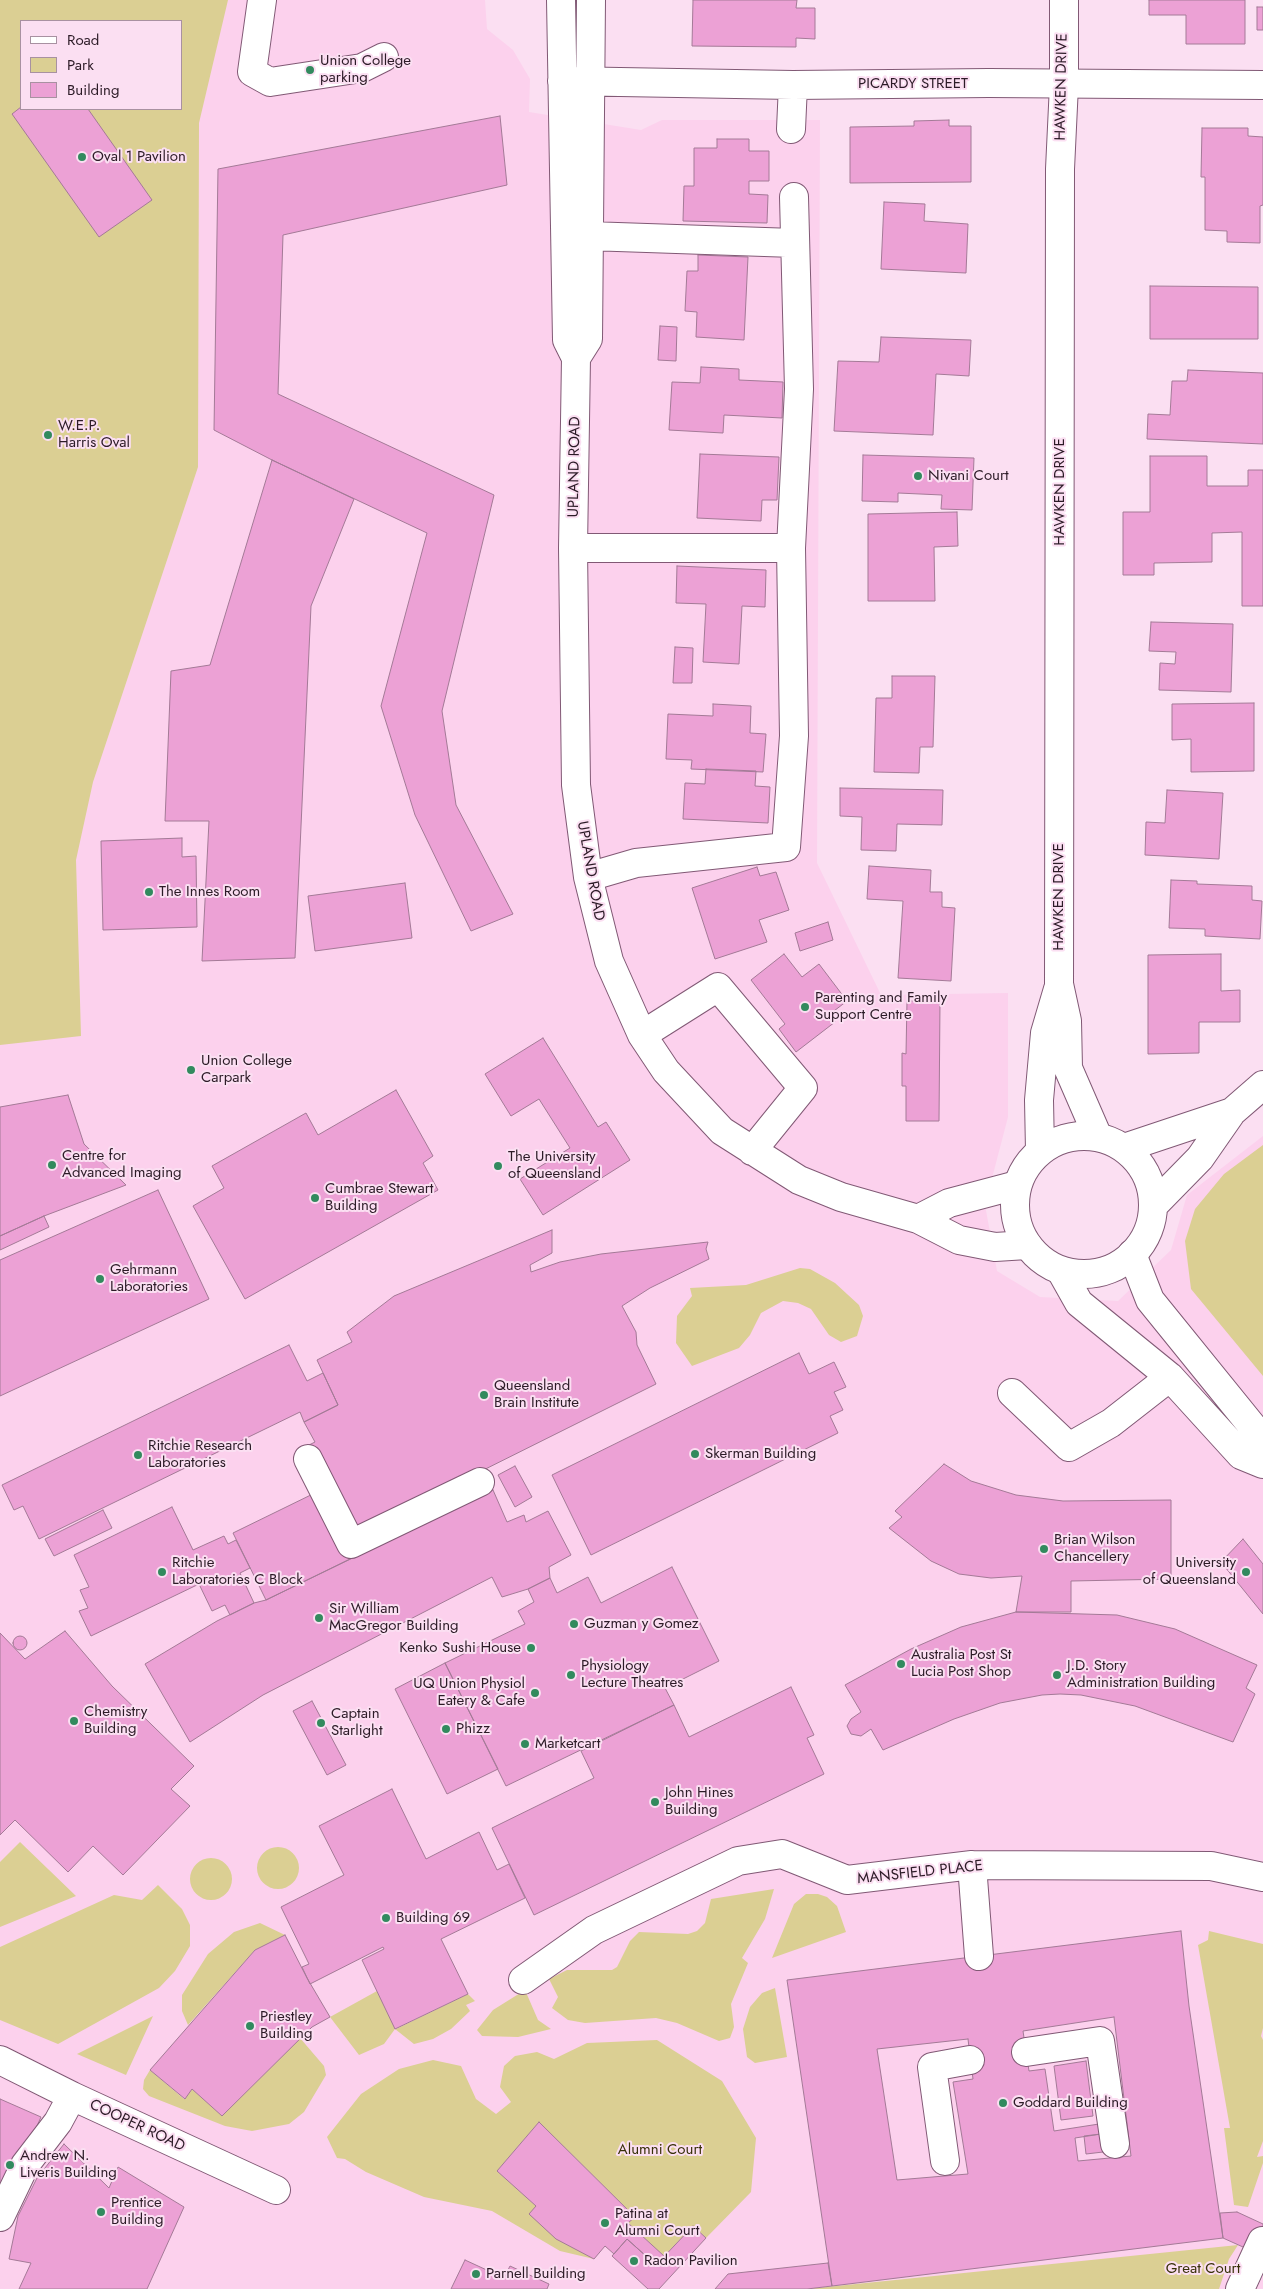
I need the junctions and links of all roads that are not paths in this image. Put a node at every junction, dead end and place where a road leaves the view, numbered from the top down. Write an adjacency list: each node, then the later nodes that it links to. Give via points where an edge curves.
1 (262, 0): 5 (street, via 252,72 270,82 362,68)
2 (561, 0): 6 (street, UPLAND ROAD)
3 (590, 0): 7 (street, UPLAND ROAD)
4 (1064, 0): 9 (street, HAWKEN DRIVE)
5 (384, 57)
6 (562, 81): 7 (street, PICARDY STREET); 15 (street, UPLAND ROAD, via 567,340)
7 (590, 81): 8 (street, PICARDY STREET); 13 (street, UPLAND ROAD)
8 (793, 84): 9 (street, PICARDY STREET); 11 (street)
9 (1064, 85): 10 (street, PICARDY STREET); 19 (street, HAWKEN DRIVE, via 1060,169)
10 (1263, 85)
11 (791, 129)
12 (794, 197): 14 (street)
13 (588, 236): 14 (street); 15 (street, UPLAND ROAD, via 588,339)
14 (794, 242): 17 (street, via 799,389)
15 (576, 358): 16 (street, UPLAND ROAD)
16 (574, 548): 17 (street); 18 (street, UPLAND ROAD, via 576,785)
17 (791, 548): 18 (street, via 794,736 786,847 636,863)
18 (588, 877): 20 (street, UPLAND ROAD, via 609,961)
19 (1059, 984): 23 (street, HAWKEN DRIVE, via 1067,1021 1068,1068); 26 (street, HAWKEN DRIVE, via 1045,1033 1039,1100)
20 (642, 1035): 25 (street, UPLAND ROAD, via 666,1071 722,1131); 25 (street, via 718,987 803,1088)
21 (1263, 1085): 22 (street)
22 (1232, 1112): 24 (street); 28 (street, via 1200,1158)
23 (1098, 1137): 24 (street); 26 (street, via 1078,1136 1058,1141)
24 (1124, 1148): 28 (street, via 1140,1164 1149,1183)
25 (752, 1151): 29 (street, UPLAND ROAD, via 799,1180 833,1194)
26 (1040, 1151): 27 (street, via 1026,1166)
27 (1017, 1185): 29 (street, via 949,1203); 30 (street, via 1014,1206 1017,1227)
28 (1153, 1206): 31 (street, via 1147,1232)
29 (918, 1218): 30 (street, UPLAND ROAD, via 959,1240 995,1247)
30 (1027, 1245): 32 (street, via 1042,1261)
31 (1132, 1254): 32 (street, via 1117,1266 1099,1272); 35 (street, via 1150,1300)
32 (1061, 1271): 33 (street, via 1079,1303)
33 (1170, 1377): 34 (street, via 1111,1423 1069,1447); 37 (street, via 1241,1455)
34 (1012, 1393)
35 (1263, 1443)
36 (308, 1459): 38 (street, via 351,1544)
37 (1263, 1464)
38 (480, 1482)
39 (972, 1865): 40 (street, MANSFIELD PLACE, via 1211,1866); 41 (street); 42 (street, MANSFIELD PLACE, via 847,1880 782,1854 738,1861 594,1930)
40 (1263, 1878)
41 (979, 1956)
42 (523, 1980)
43 (1026, 2052): 47 (street, via 1100,2041)
44 (0, 2060): 46 (street, COOPER ROAD)
45 (970, 2060): 48 (street, via 932,2067)
46 (72, 2096): 49 (street, COOPER ROAD); 50 (street, via 58,2122 25,2165)
47 (1115, 2144)
48 (945, 2161)
49 (276, 2190)
50 (0, 2217)
51 (1262, 2241): 52 (street)
52 (1240, 2289)

